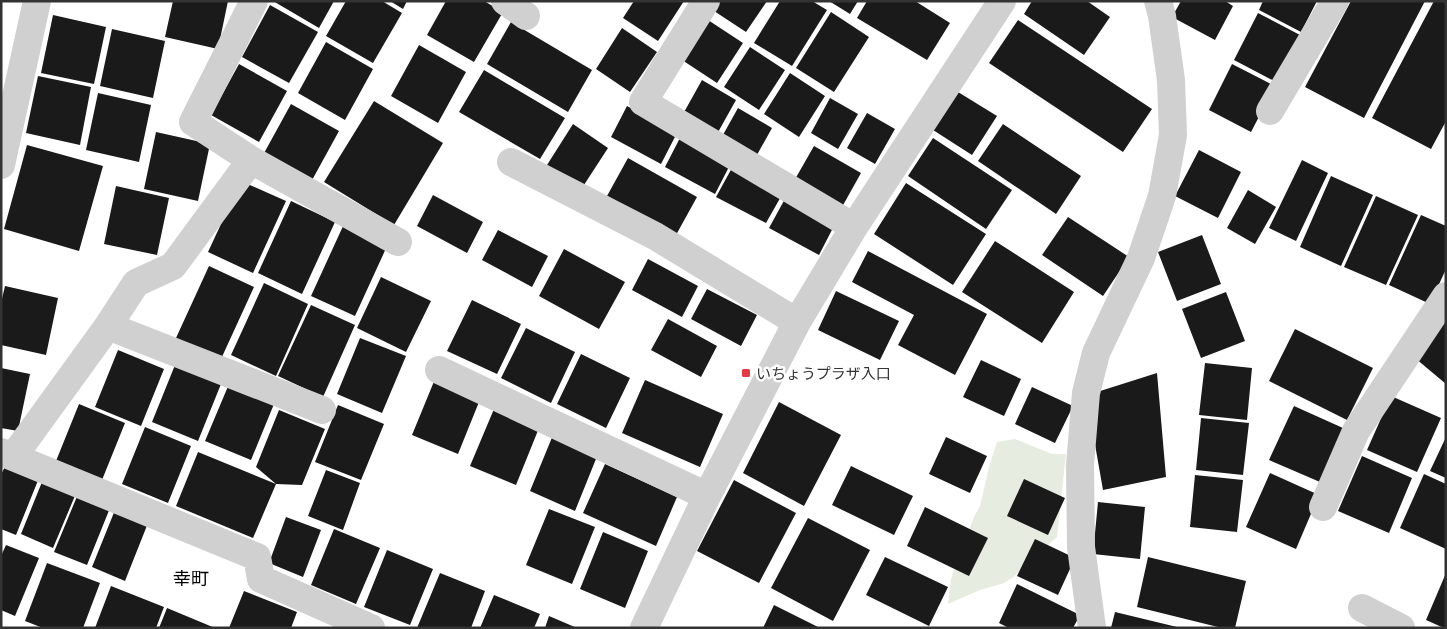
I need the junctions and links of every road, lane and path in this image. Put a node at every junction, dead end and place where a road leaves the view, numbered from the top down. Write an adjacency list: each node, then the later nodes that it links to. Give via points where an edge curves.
1 (36, 1): 10 (street)
2 (254, 1): 8 (street, via 193,122)
3 (706, 1): 11 (street, via 643,102)
4 (1002, 1): 11 (street)
5 (1158, 1): 24 (street, via 1171,80 1173,135 1166,179 1141,258 1096,352 1086,393 1080,465 1081,547)
6 (1335, 1): 7 (street)
7 (1270, 111)
8 (251, 160): 12 (street); 15 (street, via 174,266 136,283)
9 (511, 162): 14 (street, via 655,236)
10 (1, 165)
11 (854, 227): 14 (street)
12 (398, 242)
13 (1446, 296): 20 (street, via 1356,431)
14 (797, 322): 19 (street)
15 (108, 326): 17 (street); 18 (street)
16 (439, 370): 19 (street)
17 (322, 410)
18 (7, 454): 22 (street, via 258,557 261,579)
19 (707, 496): 23 (street)
20 (1323, 507)
21 (1362, 608): 25 (street)
22 (371, 628)
23 (644, 628)
24 (1092, 628)
25 (1401, 628)

